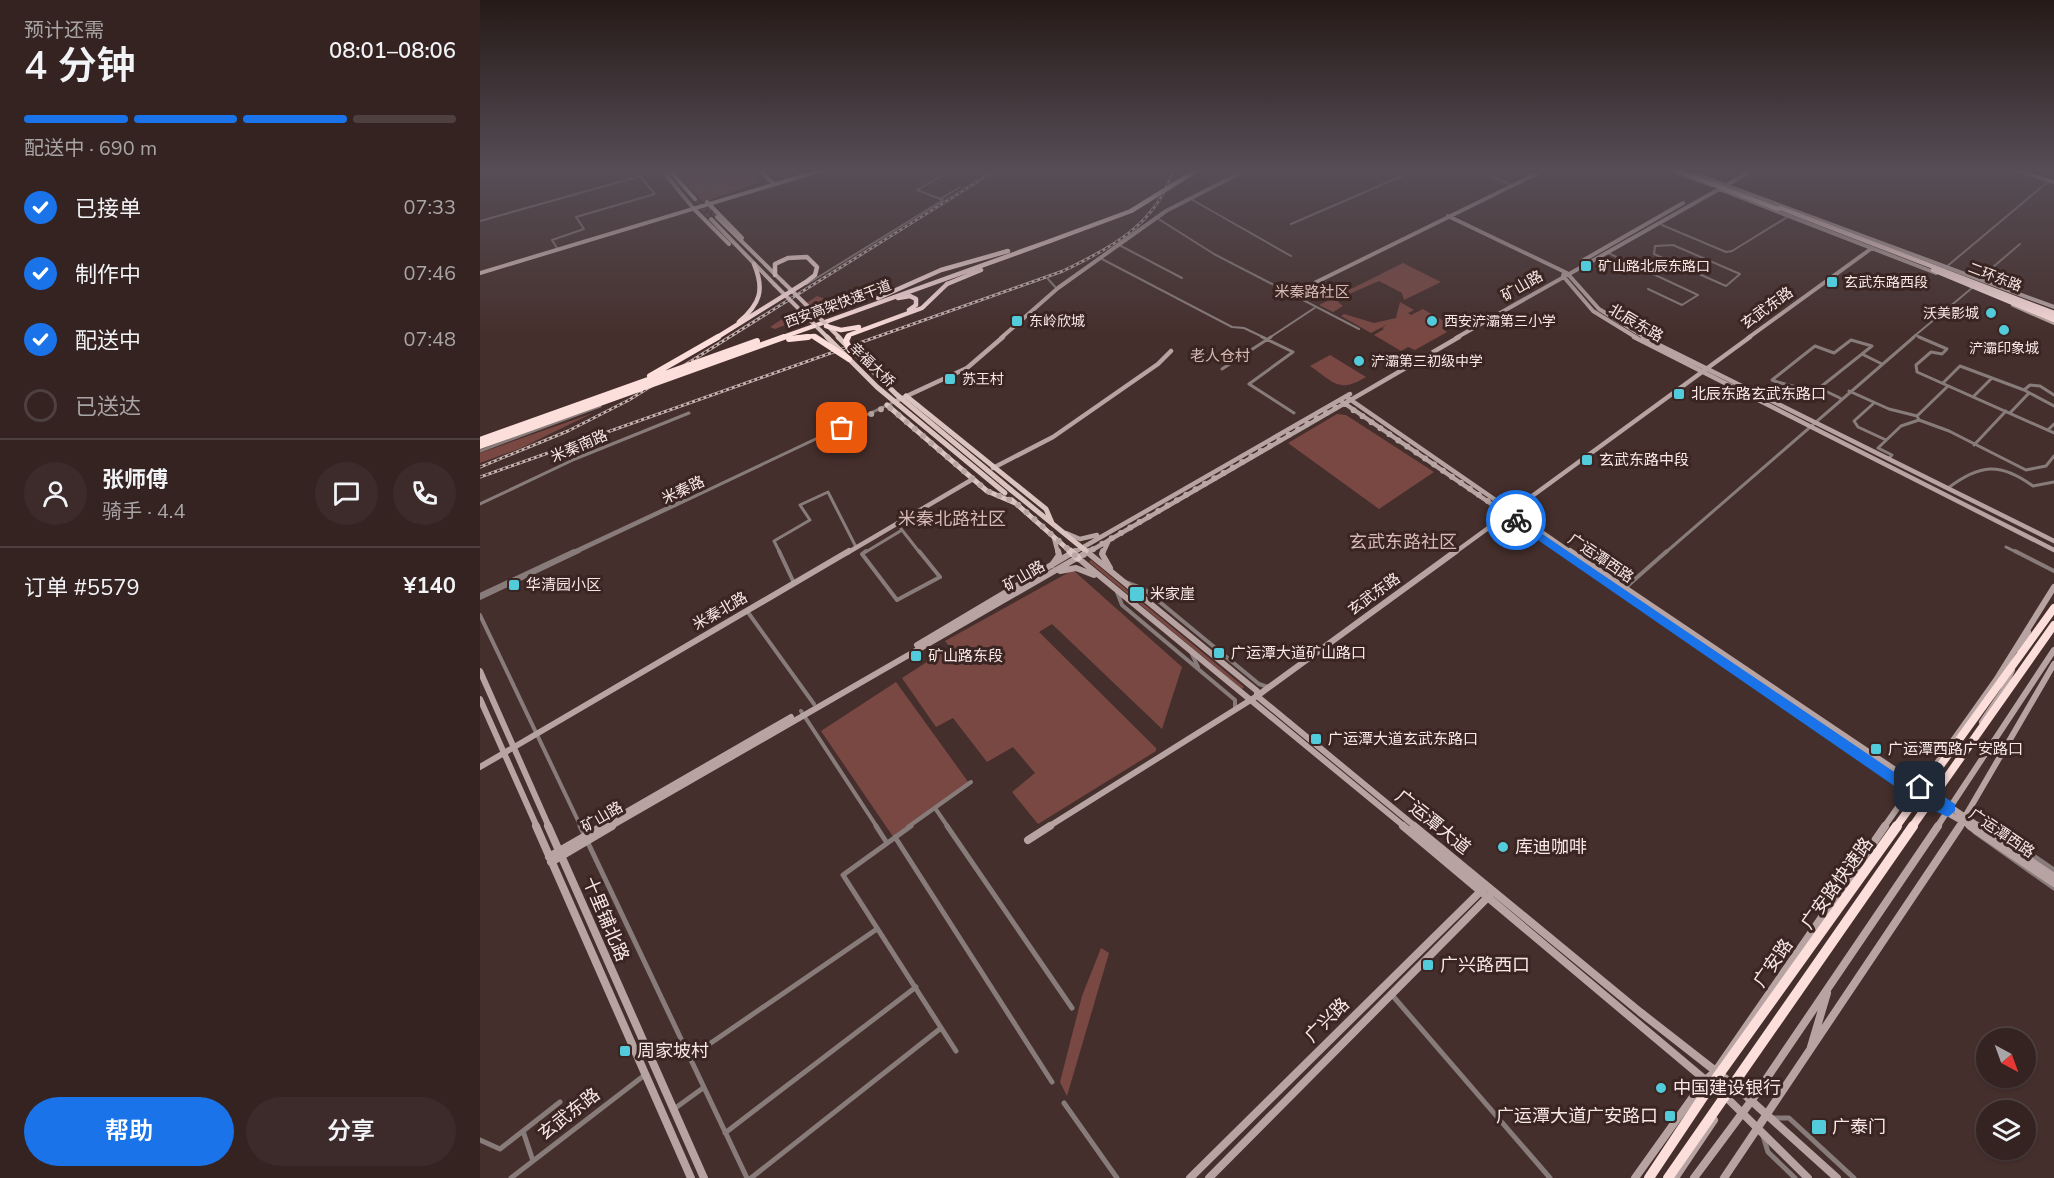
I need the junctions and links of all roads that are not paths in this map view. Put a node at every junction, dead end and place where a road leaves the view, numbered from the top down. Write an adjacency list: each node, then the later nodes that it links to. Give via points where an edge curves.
1 (581, 225): 32 (street, via 584,229 552,240)
2 (634, 225): 32 (main road)
3 (636, 225): 43 (main road)
4 (712, 225): 29 (main road)
5 (716, 225): 29 (main road)
6 (725, 225): 37 (main road, 幸福大桥)
7 (730, 225): 37 (main road)
8 (902, 225): 57 (street)
9 (1083, 225): 28 (highway, 西安高架快速干道, bridge)
10 (1090, 225): 28 (highway, 西安高架快速干道, bridge)
11 (1147, 225): 31 (main road, 米秦路)
12 (1168, 225): 55 (street, via 1214,254)
13 (1236, 225): 35 (street)
14 (1430, 225): 55 (main road)
15 (1466, 225): 44 (main road)
16 (1651, 225): 34 (main road, 矿山路)
17 (1651, 225): 44 (main road, 矿山路)
18 (1662, 225): 19 (street, via 1726,252)
19 (1774, 225)
20 (1817, 225): 27 (main road)
21 (1820, 225): 27 (highway, 二环东路)
22 (1820, 225): 27 (highway)
23 (1820, 225): 41 (highway)
24 (1824, 225): 27 (highway)
25 (1832, 225): 40 (main road)
26 (1997, 225): 42 (street)
27 (1835, 231): 33 (main road); 46 (highway, 二环东路)
28 (1048, 239): 38 (highway, 西安高架快速干道); 60 (highway, 西安高架快速干道)
29 (731, 243): 39 (main road, 幸福大桥)
30 (2020, 244): 51 (street)
31 (1119, 245): 36 (main road, 米秦路); 49 (street)
32 (557, 248): 43 (main road)
33 (1872, 248): 48 (main road); 72 (main road, 玄武东路)
34 (1605, 252): 44 (main road, 矿山路); 54 (street, via 1698,295 1682,305)
35 (1291, 256)
36 (1100, 258): 53 (main road, 米秦路); 65 (street, via 1232,327)
37 (759, 259): 47 (main road, 幸福大桥)
38 (1000, 259): 59 (highway, 西安高架快速干道); 66 (highway, bridge, via 947,284 922,308 849,335 846,340)
39 (754, 264): 63 (highway, bridge, via 762,295 754,309); 69 (main road, 幸福大桥, bridge)
40 (1935, 264): 42 (main road); 46 (highway)
41 (1928, 267): 48 (highway); 58 (highway, bridge)
42 (1945, 268): 51 (main road)
43 (480, 272)
44 (1565, 274): 72 (main road, 北辰东路, via 1605,321); 86 (main road, 矿山路)
45 (1740, 274): 45 (street, via 1672,245 1655,246 1654,254 1726,286)
46 (1953, 274): 58 (highway, 二环东路)
47 (775, 275): 61 (main road, 幸福大桥, bridge); 63 (highway, bridge, via 775,264 791,257 807,257 817,267 811,278)
48 (1947, 277): 52 (highway)
49 (1182, 278)
50 (1048, 279): 53 (street)
51 (1979, 279): 58 (main road)
52 (1972, 288): 58 (highway); 64 (street)
53 (1057, 289): 83 (main road, 米秦路, via 967,368)
54 (1648, 289)
55 (1292, 294): 56 (street)
56 (1317, 307): 62 (street); 65 (street)
57 (763, 310)
58 (2054, 316)
59 (837, 317): 60 (highway, 西安高架快速干道); 61 (highway, bridge, via 898,298 912,297 917,304 855,328 840,330)
60 (812, 324): 75 (highway, 西安高架快速干道, bridge); 91 (highway, 西安高架快速干道, bridge)
61 (826, 326): 66 (main road, 幸福大桥, bridge)
62 (1359, 329)
63 (728, 331): 91 (highway, bridge, via 665,369)
64 (1916, 336): 70 (street); 76 (street, via 1947,349 1942,354 1931,352 1916,365 1917,372)
65 (1268, 338): 71 (street); 94 (street, via 1293,352 1249,384)
66 (850, 350): 112 (main road, 幸福大桥, bridge)
67 (1171, 351): 108 (main road, via 1062,432)
68 (1862, 354): 70 (street); 78 (street); 78 (street, via 1872,346 1859,340 1851,340 1834,353 1815,346 1772,380 1795,384 1813,393)
69 (849, 359): 75 (highway, bridge, via 816,338 798,337); 112 (main road, 幸福大桥, bridge, via 908,414)
70 (1882, 364): 80 (street)
71 (1222, 369)
72 (1706, 370): 98 (main road, 北辰东路); 115 (main road, 玄武东路)
73 (659, 373): 105 (street, via 591,411)
74 (1992, 378): 76 (street, via 1960,366); 79 (street); 84 (street)
75 (667, 379): 105 (highway, 西安高架快速干道, bridge)
76 (1943, 383): 77 (street)
77 (1948, 386): 84 (street); 96 (street)
78 (1820, 388): 85 (street)
79 (2024, 390): 81 (street); 82 (street, via 2030,385 2040,386)
80 (1849, 391): 85 (street); 88 (street)
81 (2028, 394): 90 (street); 92 (street)
82 (2054, 395)
83 (906, 396): 87 (main road, 米秦路); 108 (main road)
84 (1973, 397): 92 (street)
85 (1840, 398): 98 (street)
86 (1344, 400): 115 (main road, 广运潭西路); 119 (main road, 矿山路)
87 (896, 401): 89 (street, 米秦路)
88 (1874, 403): 95 (street); 103 (street, via 1854,421 1858,427)
89 (888, 406): 109 (main road); 138 (street, 米秦路)
90 (2054, 406)
91 (573, 407): 102 (highway, 西安高架快速干道, bridge)
92 (2008, 412): 100 (street); 104 (street)
93 (689, 413): 114 (street, 米秦南路, via 575,459)
94 (1294, 413)
95 (1911, 416): 96 (street); 97 (street)
96 (1918, 418): 97 (street); 104 (street)
97 (1913, 420): 103 (street)
98 (1812, 423): 107 (main road, 北辰东路); 126 (main road, 北辰东路); 136 (street)
99 (2054, 424): 100 (street)
100 (2048, 430): 101 (street)
101 (2054, 433)
102 (480, 440)
103 (1886, 440): 107 (street, via 1878,448 1892,454)
104 (1974, 445): 106 (street, via 2026,470 2046,466)
105 (480, 449)
106 (2054, 456)
107 (1888, 459): 111 (main road, 北辰东路)
108 (993, 468): 117 (main road, via 1046,509)
109 (973, 479): 113 (main road, via 987,491); 116 (main road, 米秦北路)
110 (2054, 482): 111 (street, via 2033,486 2007,468 1993,468 1972,472)
111 (1947, 489): 122 (main road, 北辰东路)
112 (1008, 492): 113 (main road, 广运潭大道); 117 (main road, 广运潭大道)
113 (1015, 502): 121 (main road, 广运潭大道)
114 (480, 504)
115 (1508, 512): 136 (main road, 广运潭西路); 149 (main road, 玄武东路); 162 (main road, 广运潭西路)
116 (897, 523): 120 (street); 124 (main road, 米秦北路)
117 (1052, 523): 118 (main road, 广运潭大道)
118 (1059, 529): 119 (main road, via 1084,539); 125 (main road, 广运潭大道)
119 (1119, 529): 125 (main road, 矿山路); 130 (main road, via 1102,551)
120 (902, 530): 120 (street, via 940,577 897,600 862,554)
121 (1053, 537): 127 (main road, 广运潭大道); 129 (main road, via 1059,555)
122 (2054, 541)
123 (2006, 546): 128 (street)
124 (856, 547): 134 (main road, 米秦北路); 134 (street, via 828,492 800,505 810,520 774,541)
125 (1083, 550): 127 (main road, 矿山路); 130 (main road, 广运潭大道)
126 (2054, 550)
127 (1076, 556): 129 (main road, 矿山路); 131 (main road, 矿山路); 132 (main road, 广运潭大道)
128 (2054, 571)
129 (1044, 572): 153 (main road, 矿山路)
130 (1113, 572): 133 (main road, 广运潭大道)
131 (1042, 579): 132 (main road, via 1072,568); 154 (main road, 矿山路)
132 (1103, 580): 137 (main road, 广运潭大道)
133 (1123, 580): 149 (street, via 1144,589 1259,684); 150 (main road, 广运潭大道, via 1257,691)
134 (794, 583): 140 (main road, 米秦北路)
135 (2054, 587): 141 (main road)
136 (1625, 588): 161 (main road, 广运潭西路)
137 (1117, 592): 145 (main road, 广运潭大道); 147 (street, via 1122,605)
138 (480, 596)
139 (2054, 608): 216 (highway, 广安路快速路, bridge)
140 (747, 611): 153 (street); 156 (main road, 米秦北路)
141 (2036, 614): 161 (main road, via 1996,680); 163 (main road, via 2003,691)
142 (480, 615): 156 (street)
143 (2054, 625): 217 (highway, 广安路快速路, bridge)
144 (2054, 650): 165 (main road)
145 (1190, 652): 147 (street); 152 (main road, 广运潭大道)
146 (2054, 664): 166 (main road)
147 (1199, 670): 155 (street, via 1236,702)
148 (480, 671): 157 (main road, 十里铺北路)
149 (1274, 684): 150 (main road, 玄武东路)
150 (1257, 696): 152 (main road, 玄武东路); 178 (main road, 广运潭大道)
151 (480, 699): 158 (main road, 十里铺北路)
152 (1250, 701): 155 (main road, 玄武东路); 178 (main road, 广运潭大道)
153 (814, 704): 154 (main road, 矿山路)
154 (802, 713): 169 (main road, 矿山路); 171 (street)
155 (1227, 715): 170 (main road, 玄武东路)
156 (536, 734): 157 (main road, 米秦北路); 169 (street)
157 (512, 748): 158 (main road, 米秦北路); 172 (main road, 十里铺北路)
158 (504, 753): 159 (main road, 米秦北路); 173 (main road, 十里铺北路)
159 (480, 767)
160 (971, 782): 164 (street)
161 (1920, 787): 162 (main road); 163 (main road, 广运潭西路)
162 (1910, 790): 163 (main road, 广运潭西路); 188 (main road, 广安路)
163 (1929, 798): 165 (main road, 广运潭西路); 192 (main road)
164 (935, 808): 168 (street); 183 (street)
165 (1949, 810): 166 (main road, 广运潭西路); 180 (main road)
166 (1964, 819): 167 (main road, 广运潭西路); 186 (main road)
167 (1974, 826): 174 (street, via 1986,824); 175 (main road, 广运潭西路); 176 (main road, 广运潭西路); 177 (street, via 1977,836)
168 (895, 837): 171 (street); 191 (street)
169 (585, 838): 172 (main road, 矿山路); 187 (street)
170 (1028, 840)
171 (886, 843): 179 (street, via 843,875)
172 (561, 852): 173 (main road, 矿山路); 198 (main road, 十里铺北路)
173 (550, 859): 189 (main road, 十里铺北路)
174 (2054, 870)
175 (2054, 877)
176 (2054, 883)
177 (2054, 888)
178 (1488, 891): 182 (main road, 广兴路); 188 (main road, 广运潭大道); 190 (main road, 广运潭大道); 212 (main road, 广兴路)
179 (877, 928): 181 (street); 187 (street)
180 (1830, 986): 186 (main road); 195 (main road)
181 (916, 987): 184 (street); 203 (street)
182 (1390, 993): 213 (main road, 广兴路); 214 (street)
183 (1072, 1008)
184 (941, 1028): 185 (street); 210 (street)
185 (956, 1051)
186 (1809, 1054): 200 (main road)
187 (688, 1058): 193 (street)
188 (1714, 1072): 190 (main road, 广安路); 192 (main road, 广运潭大道)
189 (646, 1073): 205 (street, 玄武东路); 207 (main road, 十里铺北路)
190 (1705, 1080): 194 (main road, 广运潭大道); 215 (main road, 广安路)
191 (1052, 1082)
192 (1736, 1087): 194 (main road); 195 (main road, 广运潭大道)
193 (703, 1088): 198 (street); 203 (street)
194 (1728, 1099): 199 (main road, 广运潭大道); 218 (main road)
195 (1752, 1100): 199 (main road); 200 (main road, 广运潭大道)
196 (560, 1102): 201 (street)
197 (1064, 1103): 211 (street)
198 (674, 1110): 208 (main road, 十里铺北路)
199 (1741, 1114): 202 (main road, 广运潭大道); 219 (main road)
200 (1771, 1116): 202 (main road); 223 (main road, 广运潭大道); 224 (street, via 1789,1118)
201 (523, 1131): 204 (street, via 500,1149); 205 (street)
202 (1760, 1132): 220 (main road); 221 (street, via 1768,1152); 222 (main road, 广运潭大道)
203 (725, 1133): 209 (street)
204 (480, 1140)
205 (533, 1161): 206 (street, 玄武东路)
206 (511, 1178)
207 (691, 1178)
208 (704, 1178)
209 (747, 1178)
210 (751, 1178)
211 (1117, 1178)
212 (1190, 1178)
213 (1209, 1178)
214 (1550, 1178)
215 (1635, 1178)
216 (1649, 1178)
217 (1668, 1178)
218 (1675, 1178)
219 (1694, 1178)
220 (1724, 1178)
221 (1795, 1178)
222 (1808, 1178)
223 (1838, 1178)
224 (1854, 1178)

